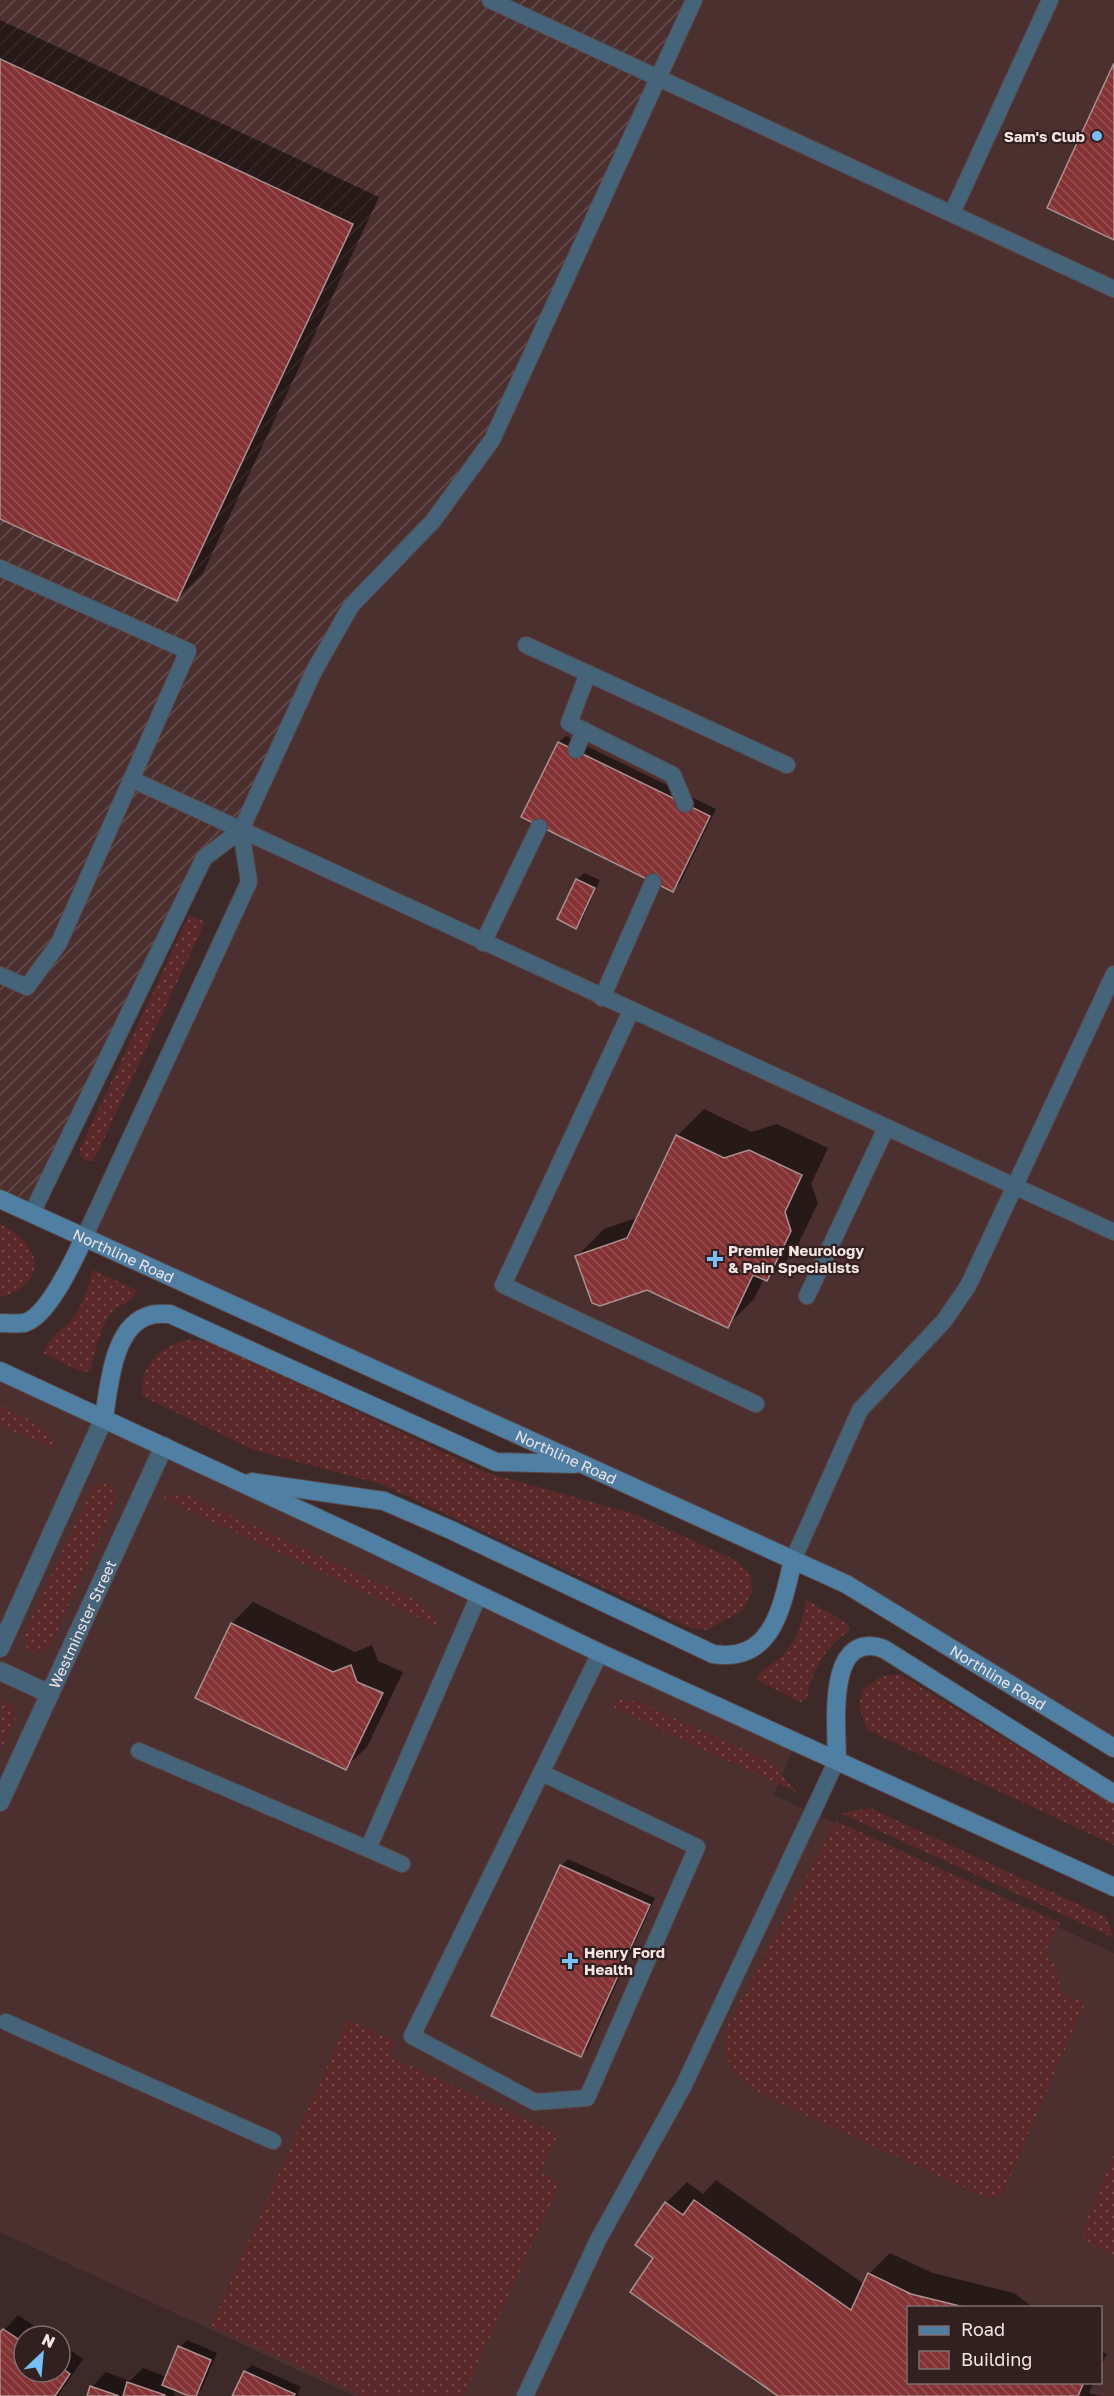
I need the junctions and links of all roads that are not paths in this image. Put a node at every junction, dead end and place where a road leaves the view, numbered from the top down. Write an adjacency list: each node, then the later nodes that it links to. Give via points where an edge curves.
1 (490, 0): 4 (lane)
2 (694, 0): 4 (lane)
3 (1050, 0): 5 (lane)
4 (658, 80): 5 (lane); 16 (lane, via 492,440 433,521 351,606 314,671)
5 (952, 213): 6 (lane)
6 (1114, 289)
7 (0, 568): 13 (lane, via 188,651)
8 (526, 645): 9 (lane)
9 (588, 674): 10 (lane, via 569,723); 12 (lane)
10 (584, 730): 11 (lane); 14 (lane, via 673,775)
11 (576, 750)
12 (787, 765)
13 (131, 779): 16 (lane); 20 (lane, via 59,943 27,987)
14 (685, 804)
15 (539, 826): 18 (lane)
16 (241, 830): 18 (lane); 26 (lane, via 204,858); 28 (lane, via 249,882)
17 (653, 882): 21 (lane)
18 (483, 943): 21 (lane)
19 (1114, 974): 24 (lane)
20 (0, 975)
21 (602, 998): 22 (lane)
22 (631, 1011): 23 (lane); 32 (lane, via 503,1285)
23 (886, 1128): 24 (lane); 29 (lane)
24 (1016, 1188): 27 (lane); 37 (lane, via 968,1286 944,1321 860,1410)
25 (0, 1199): 26 (main road, Northline Road)
26 (32, 1213): 28 (main road, Northline Road)
27 (1114, 1232)
28 (84, 1238): 30 (main road, via 46,1306 26,1323); 35 (main road, Northline Road)
29 (807, 1296)
30 (0, 1323)
31 (0, 1371): 33 (main road)
32 (756, 1404)
33 (104, 1418): 34 (main road); 35 (main road, via 110,1375 123,1339 136,1323 151,1315 170,1314 496,1462); 39 (street)
34 (164, 1446): 36 (main road); 42 (street, Westminster Street)
35 (583, 1465): 37 (main road, Northline Road)
36 (231, 1479): 37 (main road, via 384,1501 714,1654 732,1657 762,1641 775,1623); 38 (main road)
37 (793, 1560): 43 (main road, Northline Road, via 846,1584)
38 (479, 1595): 40 (main road); 49 (lane)
39 (0, 1648)
40 (600, 1653): 45 (main road); 46 (lane)
41 (0, 1671): 42 (street)
42 (50, 1694): 48 (street, Westminster Street)
43 (1114, 1748)
44 (139, 1751): 49 (lane)
45 (837, 1760): 47 (main road, via 837,1680 843,1664 857,1648 870,1644 884,1649); 51 (main road); 54 (lane, via 683,2087 598,2240)
46 (542, 1773): 46 (lane, via 412,2036 536,2102 587,2098 697,1847)
47 (1114, 1794)
48 (0, 1802)
49 (368, 1849): 50 (lane)
50 (402, 1864)
51 (1114, 1887)
52 (6, 2022): 53 (lane)
53 (273, 2141)
54 (525, 2396)

